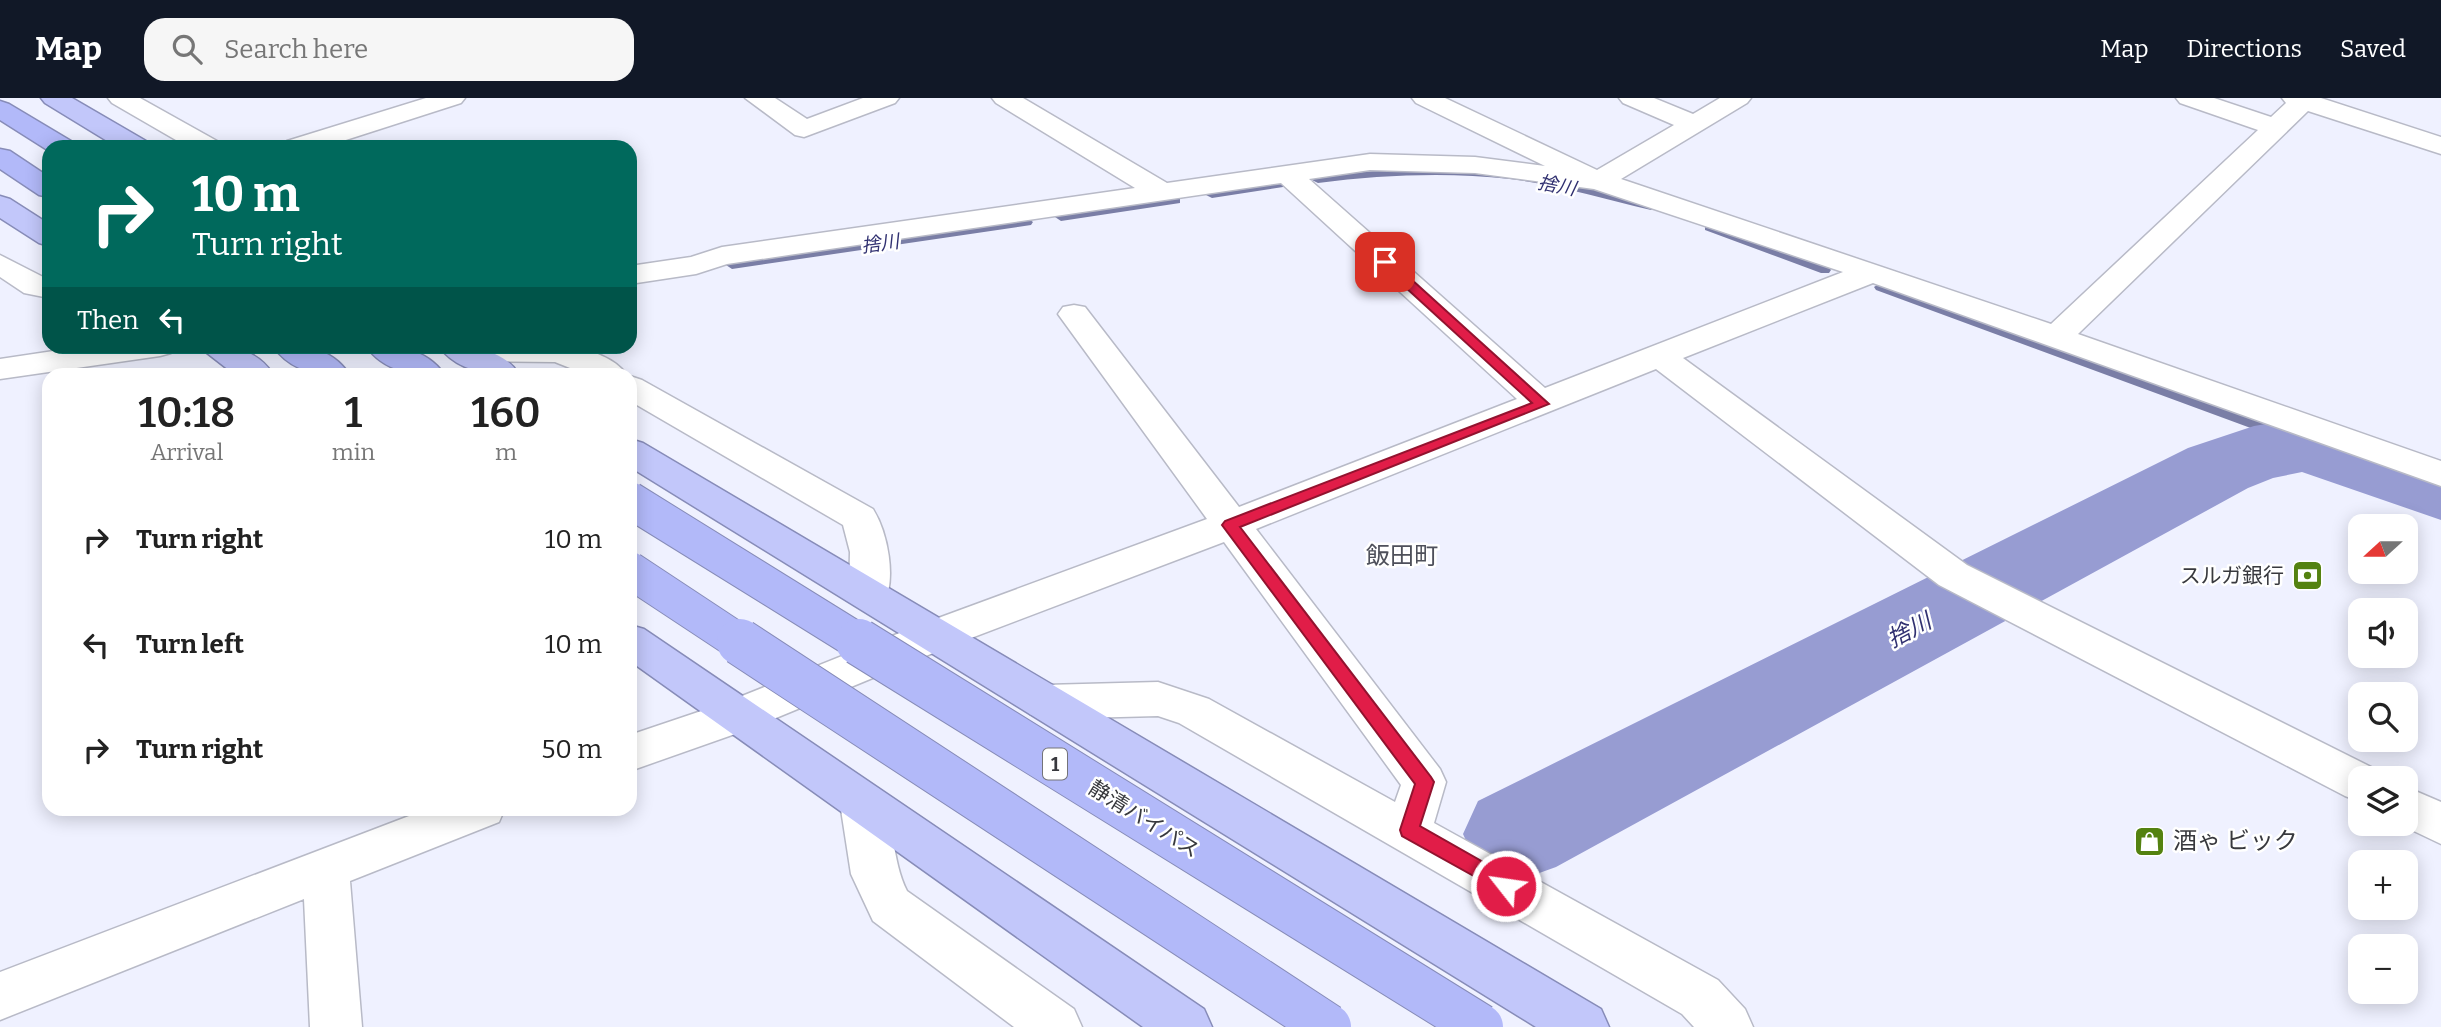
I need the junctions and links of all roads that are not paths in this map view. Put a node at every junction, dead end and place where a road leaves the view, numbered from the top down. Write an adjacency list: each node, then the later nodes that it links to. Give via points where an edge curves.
1 (54, 98): 16 (highway)
2 (452, 98): 18 (street)
3 (758, 98): 4 (street, via 804,129)
4 (886, 98)
5 (1005, 98): 24 (street)
6 (1425, 98): 22 (street)
7 (1632, 98): 13 (street)
8 (1738, 98): 13 (street)
9 (2189, 98): 14 (street)
10 (2302, 99): 14 (street); 19 (street)
11 (133, 100): 17 (street)
12 (0, 109): 15 (highway)
13 (1693, 124): 22 (street)
14 (2276, 127): 32 (street)
15 (50, 140)
16 (124, 140)
17 (196, 140)
18 (319, 140)
19 (2441, 146)
20 (0, 157): 23 (highway)
21 (1287, 174): 22 (street, via 1370,162 1475,165); 24 (street); 47 (street)
22 (1598, 181): 28 (street)
23 (42, 184)
24 (1161, 191): 29 (street, via 722,256)
25 (0, 205): 26 (highway)
26 (42, 232)
27 (0, 264): 30 (street)
28 (1872, 272): 32 (street); 39 (street)
29 (637, 274)
30 (42, 288)
31 (1074, 314): 51 (street)
32 (2055, 338): 49 (street)
33 (104, 354): 45 (street)
34 (226, 354): 40 (highway)
35 (301, 354): 41 (highway)
36 (395, 354): 42 (highway)
37 (468, 354): 43 (highway)
38 (563, 354): 44 (street)
39 (1659, 356): 47 (street); 59 (street, via 1953,575)
40 (247, 368)
41 (323, 368)
42 (417, 368)
43 (492, 368)
44 (598, 368)
45 (0, 369)
46 (637, 391): 53 (street, via 860,518 869,552)
47 (1542, 404): 51 (street)
48 (637, 456): 53 (highway)
49 (2441, 474)
50 (637, 504): 71 (highway, 静清バイパス / 1, bridge)
51 (1230, 525): 54 (street); 64 (street, via 1424,782)
52 (637, 575): 70 (highway, bridge)
53 (869, 595): 54 (highway)
54 (936, 635): 56 (highway); 57 (street)
55 (637, 645): 57 (highway)
56 (1045, 702): 64 (street, via 1158,699 1194,711); 72 (highway)
57 (737, 716): 58 (street); 60 (highway)
58 (637, 752)
59 (2348, 776)
60 (863, 803): 68 (street, via 875,874 890,906); 69 (highway)
61 (2418, 812): 63 (street)
62 (464, 816): 65 (street)
63 (2441, 824)
64 (1409, 830): 73 (street, via 1700,997)
65 (326, 870): 66 (street); 67 (street)
66 (0, 996)
67 (336, 1027)
68 (1056, 1027)
69 (1186, 1027)
70 (1328, 1027)
71 (1479, 1027)
72 (1583, 1027)
73 (1727, 1027)

